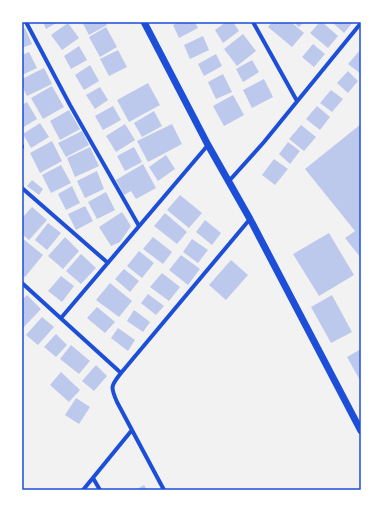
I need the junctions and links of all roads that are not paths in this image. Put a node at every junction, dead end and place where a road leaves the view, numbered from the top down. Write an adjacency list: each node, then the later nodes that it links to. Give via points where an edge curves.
1 (26, 22): 11 (street)
2 (144, 22): 7 (street)
3 (259, 22): 5 (street)
4 (361, 23): 6 (street)
5 (254, 24): 6 (street)
6 (297, 101): 8 (street)
7 (208, 145): 8 (street); 11 (street)
8 (229, 181): 10 (street)
9 (22, 188): 12 (street)
10 (250, 219): 15 (street); 17 (street)
11 (139, 226): 12 (street)
12 (108, 263): 14 (street)
13 (22, 283): 14 (street)
14 (61, 318): 15 (street)
15 (121, 373): 16 (street, via 113,384 112,391)
16 (132, 430): 18 (street); 21 (street)
17 (361, 431)
18 (93, 478): 19 (street); 20 (street)
19 (83, 490)
20 (100, 490)
21 (164, 490)

